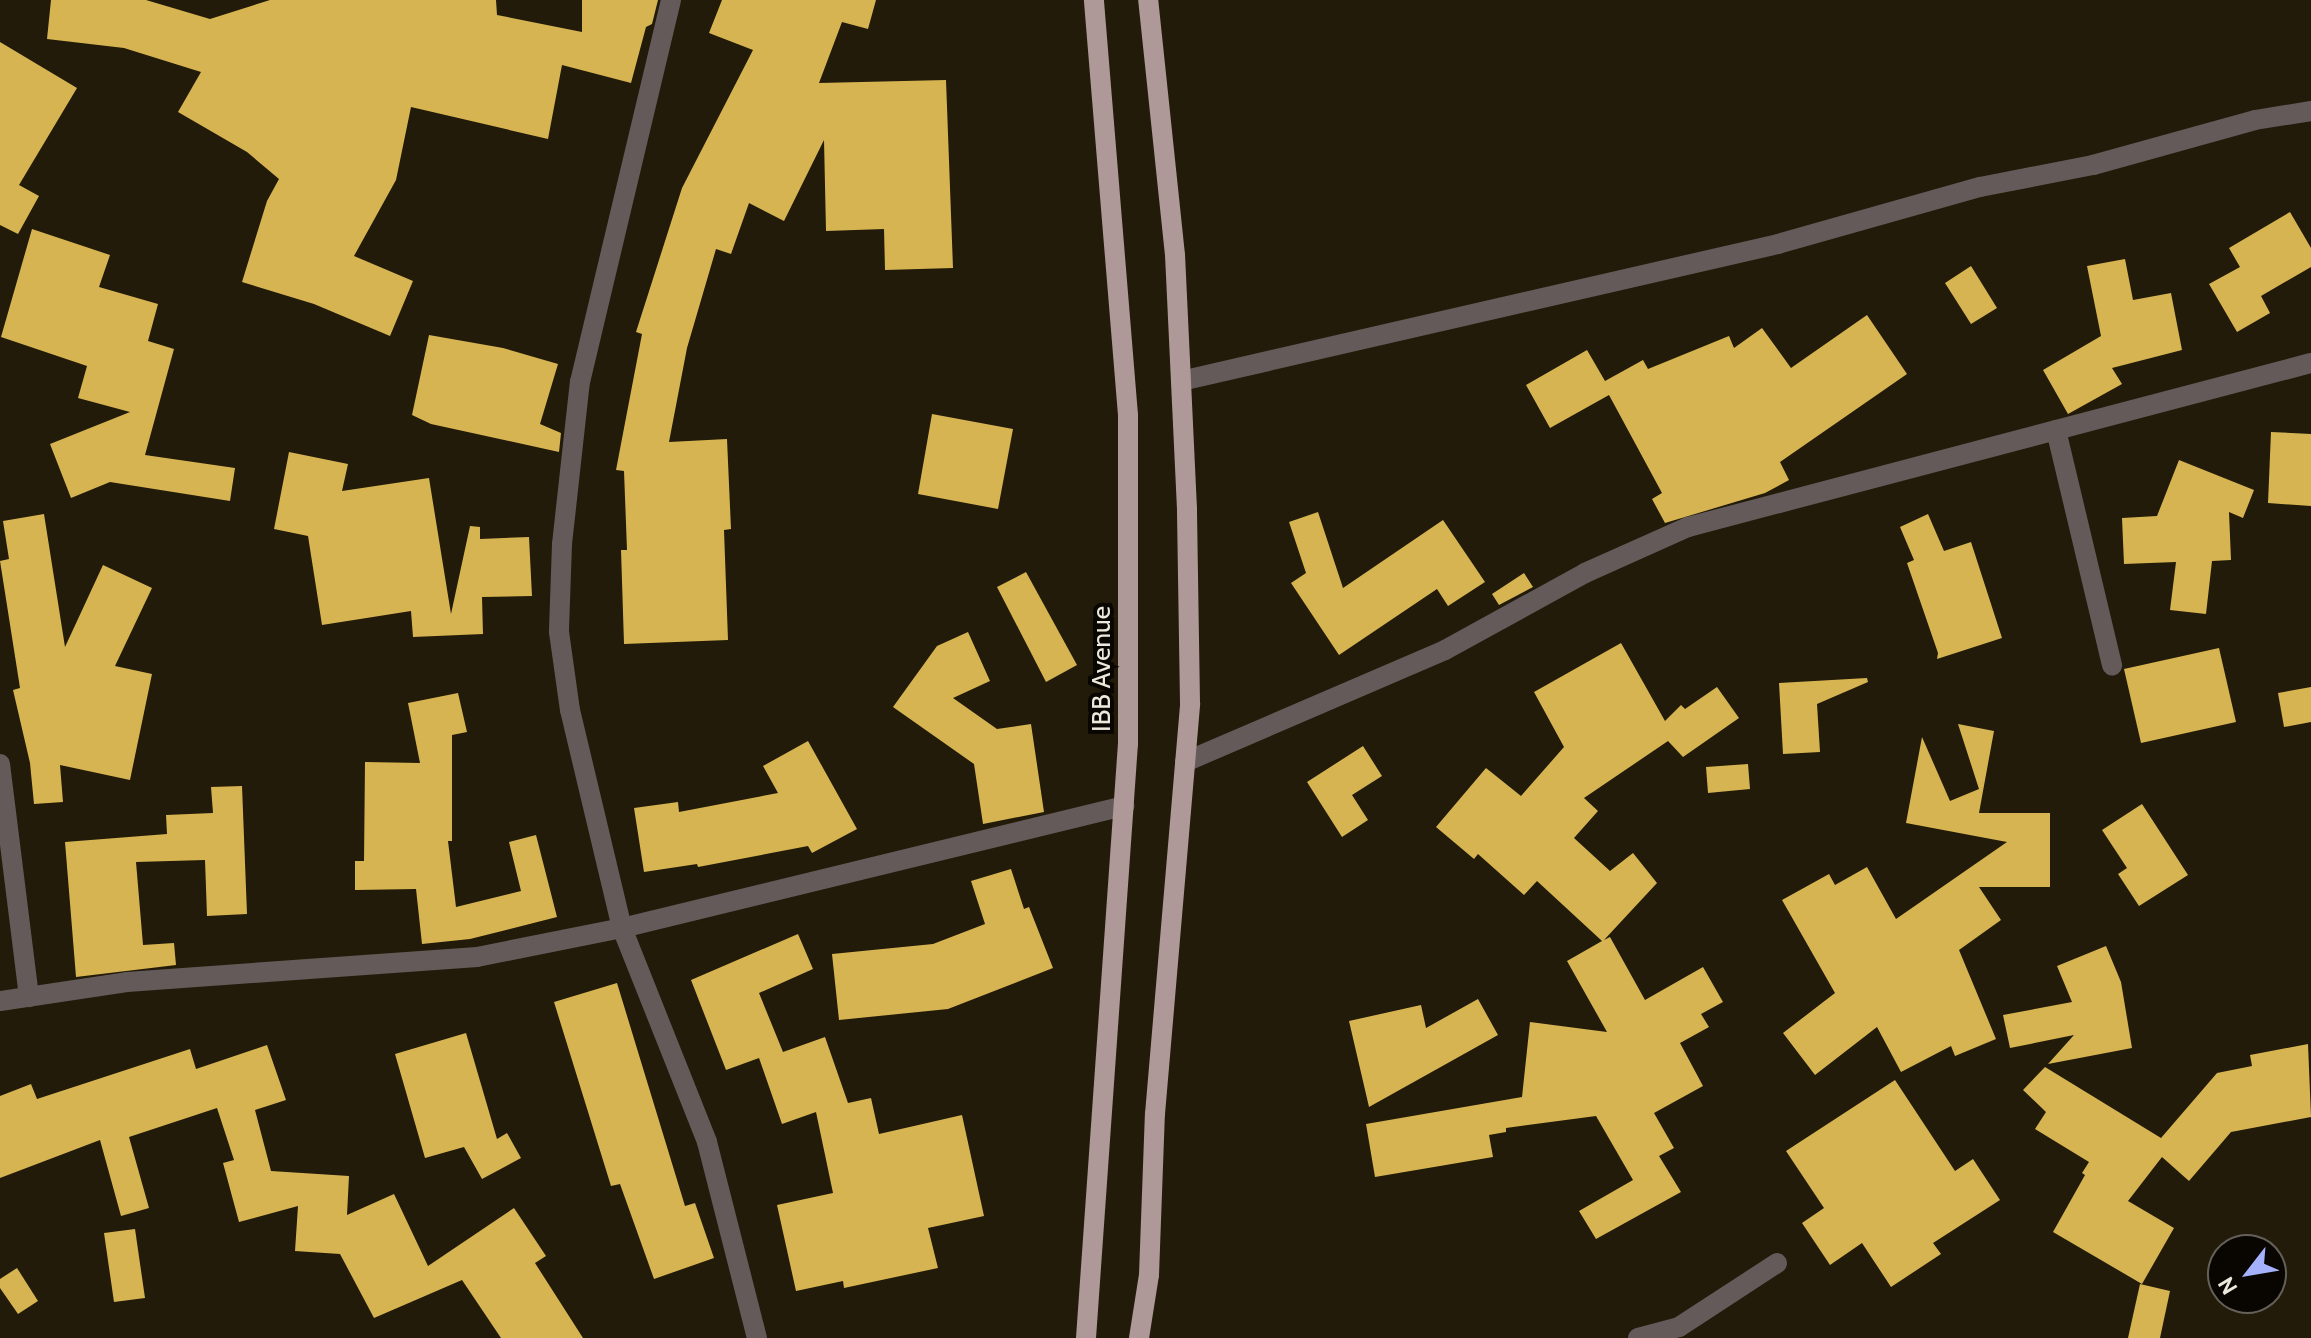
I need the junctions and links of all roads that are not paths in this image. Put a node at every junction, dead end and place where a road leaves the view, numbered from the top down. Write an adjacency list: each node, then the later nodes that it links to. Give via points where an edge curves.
1 (671, 0): 12 (street, via 580,381 562,544 559,632 570,710)
2 (1094, 0): 11 (main road, IBB Avenue, via 1128,415)
3 (1148, 0): 6 (main road, via 1175,255)
4 (2311, 111): 6 (street, via 1980,187 1778,244)
5 (2311, 363): 7 (street)
6 (1181, 381): 9 (main road, via 1190,703)
7 (2056, 430): 8 (street); 9 (street, via 1688,527 1585,573 1445,650)
8 (2112, 665)
9 (1185, 762): 18 (main road, via 1155,1114 1149,1275)
10 (0, 764): 13 (street)
11 (1124, 806): 12 (street); 17 (main road, IBB Avenue)
12 (622, 928): 13 (street, via 477,957 127,982); 16 (street, via 707,1142)
13 (29, 997): 14 (street)
14 (0, 1001)
15 (1777, 1263): 19 (street, via 1679,1327)
16 (757, 1338)
17 (1086, 1338)
18 (1139, 1338)
19 (1638, 1338)

